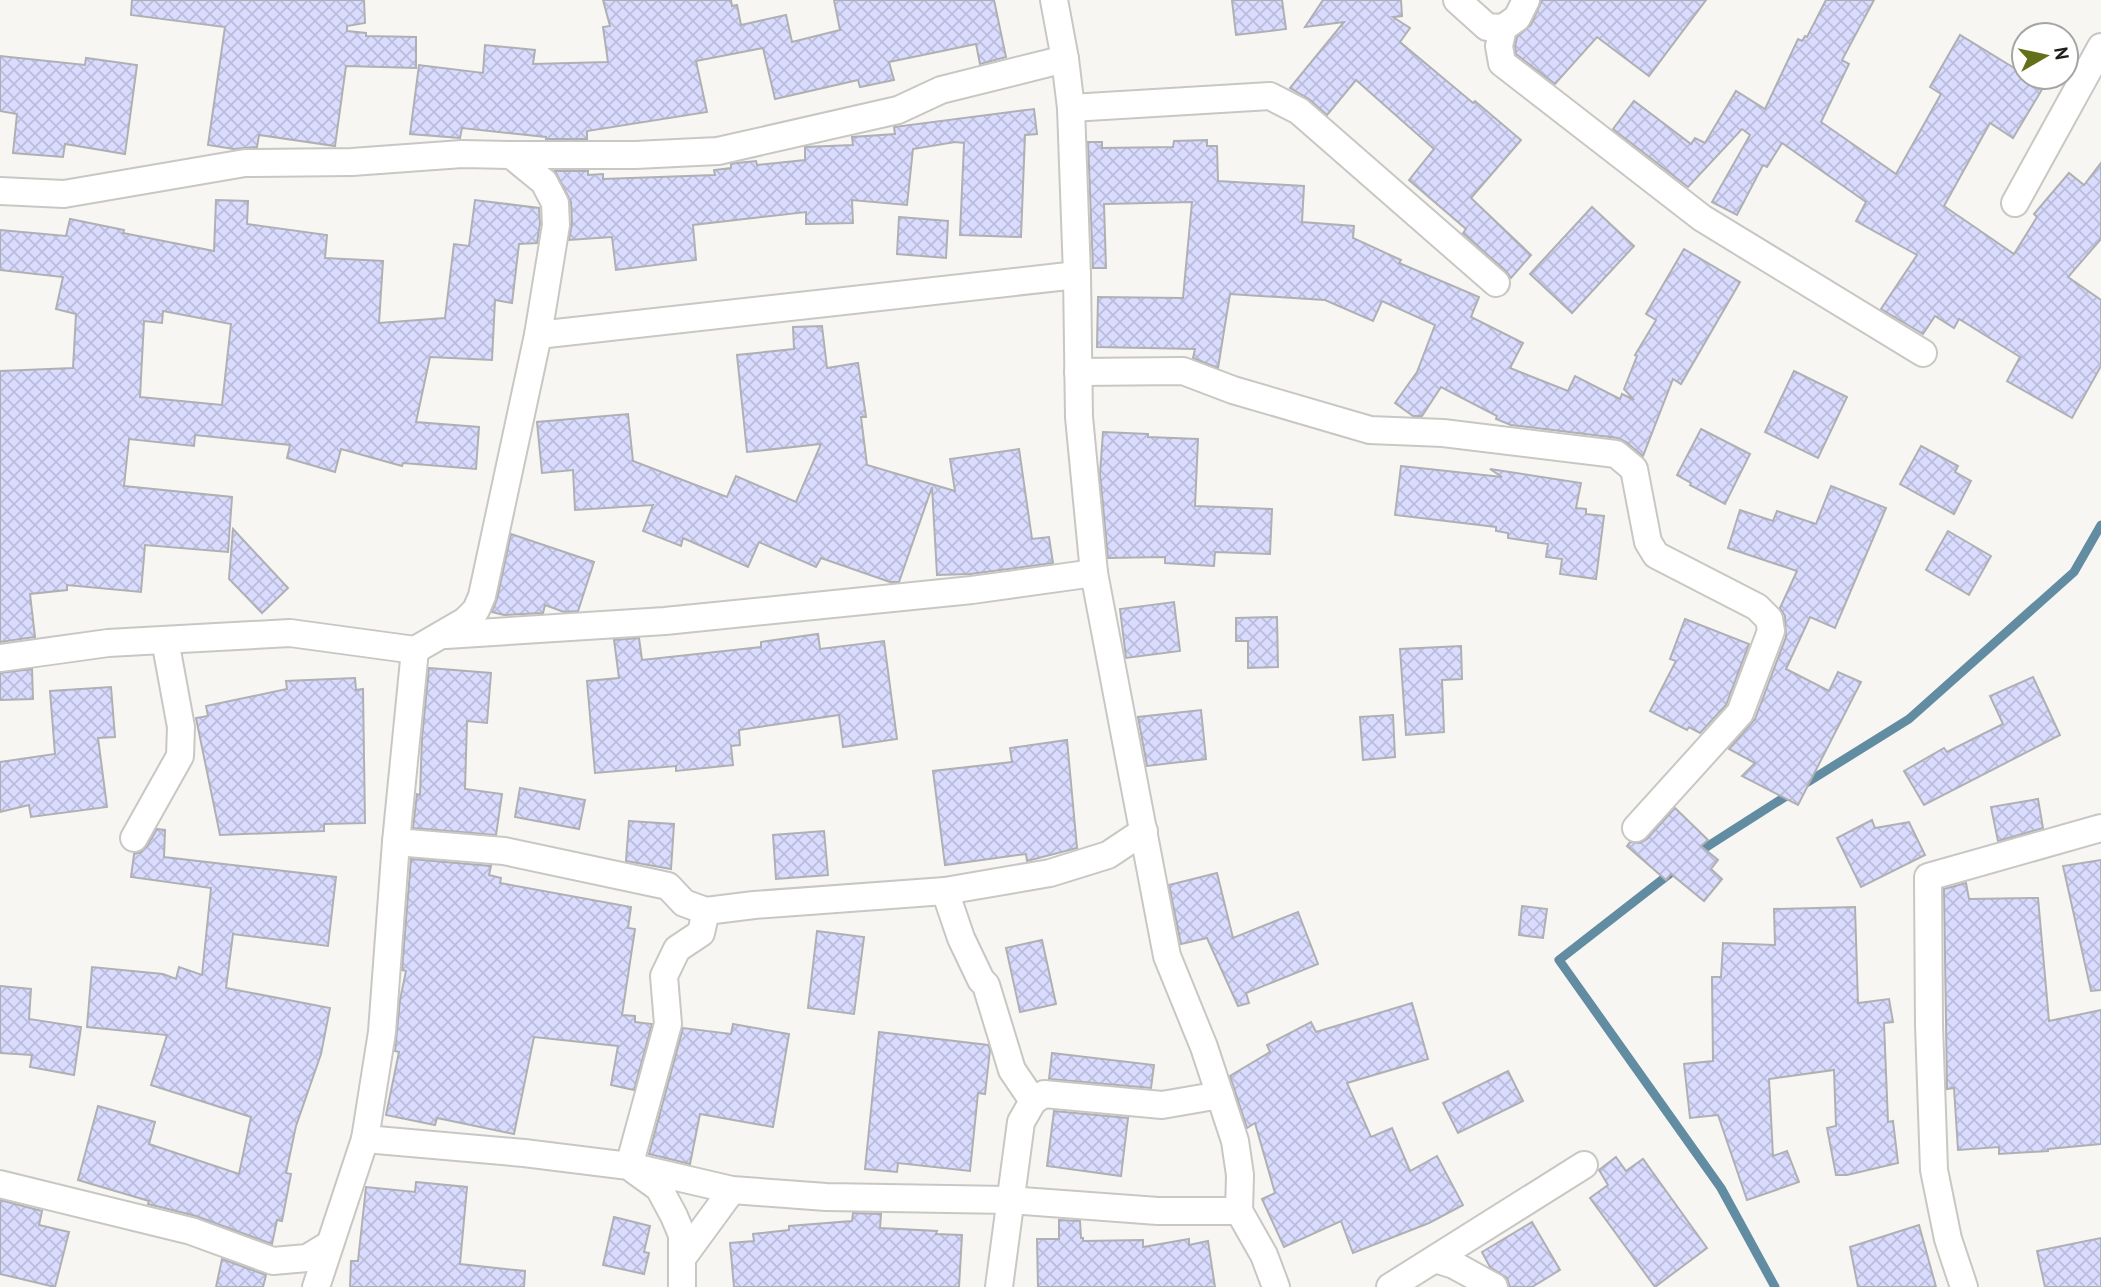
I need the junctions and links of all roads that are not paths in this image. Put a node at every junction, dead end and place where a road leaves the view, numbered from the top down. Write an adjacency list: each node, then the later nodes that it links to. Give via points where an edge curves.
1 (1054, 0): 6 (street)
2 (1457, 0): 4 (street, via 1487,27)
3 (1526, 0): 4 (street, via 1517,18)
4 (1503, 28): 14 (street, via 1502,64 1702,218)
5 (2101, 47): 10 (street)
6 (1065, 59): 7 (street); 8 (street, via 941,90 898,110 718,151)
7 (1071, 108): 11 (street); 12 (street, via 1270,96 1299,111)
8 (511, 155): 9 (street, via 245,163 64,194); 13 (street, via 544,182 555,203 556,225)
9 (0, 191)
10 (2015, 203)
11 (1077, 275): 13 (street); 15 (street)
12 (1496, 282)
13 (538, 335): 17 (street, via 482,596 465,621)
14 (1923, 353)
15 (1078, 372): 16 (street); 21 (street, via 1183,371 1370,430 1443,433 1616,454 1634,468 1648,542 1656,555 1757,607 1769,619 1771,631 1740,713)
16 (1094, 573): 17 (street, via 678,620); 23 (street)
17 (440, 635): 19 (street)
18 (165, 640): 19 (street, via 290,633); 20 (street); 24 (street, via 181,727 180,756)
19 (415, 650): 25 (street)
20 (0, 658)
21 (1636, 828)
22 (2101, 828): 46 (street, via 1928,877 1934,1170 1948,1239)
23 (1144, 831): 26 (street, via 1108,855 1062,870); 28 (street, via 1167,956)
24 (134, 838)
25 (396, 842): 27 (street, via 504,851 668,887 684,903); 30 (street, via 382,1032)
26 (945, 891): 27 (street); 29 (street, via 961,939 986,985 1012,1070)
27 (706, 911): 32 (street, via 701,933 677,949 664,976 668,1024)
28 (1220, 1095): 29 (street, via 1162,1105 1044,1094); 36 (street, via 1235,1141)
29 (1033, 1101): 35 (street, via 1021,1122)
30 (365, 1139): 32 (street); 37 (street)
31 (1584, 1165): 39 (street)
32 (629, 1166): 34 (street); 38 (street, via 659,1188 682,1235)
33 (0, 1184): 37 (street, via 191,1231 274,1261 307,1258)
34 (732, 1191): 35 (street); 38 (street)
35 (1009, 1200): 36 (street, via 1158,1211); 42 (street)
36 (1239, 1211): 43 (street)
37 (330, 1244): 40 (street)
38 (683, 1257): 41 (street)
39 (1435, 1259): 44 (street); 45 (street)
40 (316, 1287)
41 (682, 1287)
42 (999, 1287)
43 (1276, 1287)
44 (1390, 1287)
45 (1494, 1287)
46 (1964, 1287)

